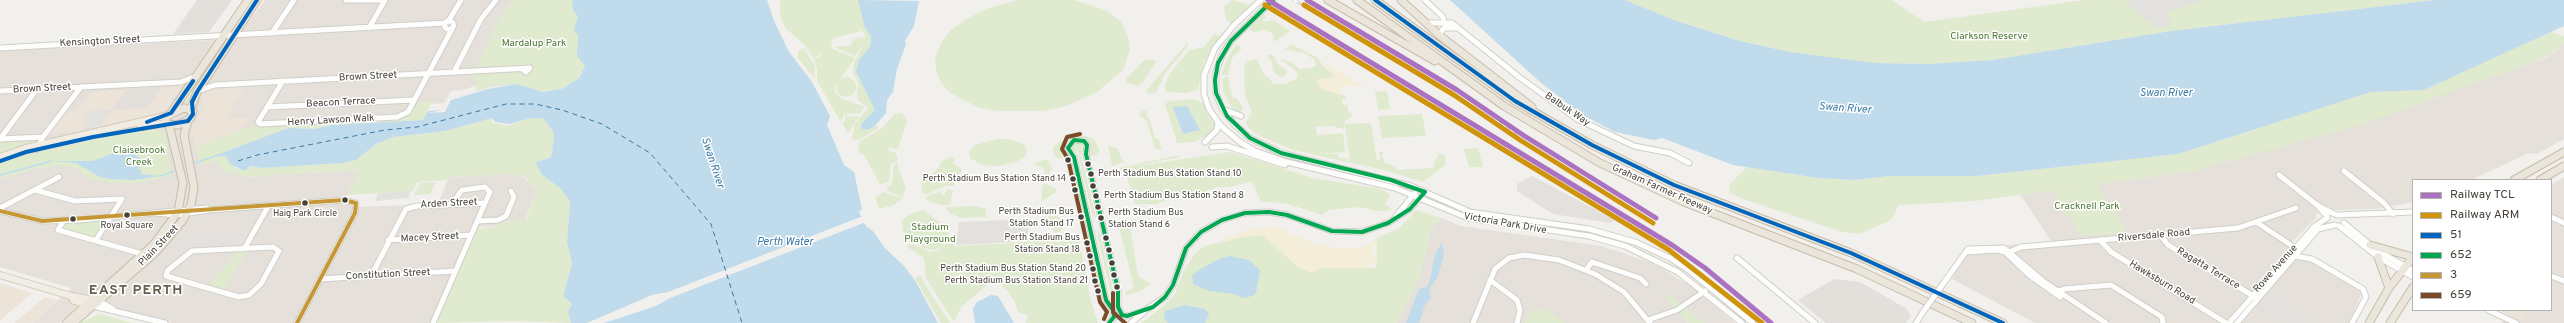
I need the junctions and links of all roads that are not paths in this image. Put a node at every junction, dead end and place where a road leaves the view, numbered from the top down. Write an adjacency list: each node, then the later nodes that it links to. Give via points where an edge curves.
1 (248, 0): 23 (highway)
2 (257, 0): 21 (highway)
3 (294, 0): 20 (street)
4 (346, 0): 5 (street)
5 (384, 0): 18 (street)
6 (461, 0): 17 (street, Henry Lawson Walk)
7 (496, 0): 26 (street, via 480,20)
8 (1261, 0): 47 (street, Victoria Park Drive, via 1235,24 1210,56 1203,82 1206,102)
9 (1273, 0): 41 (street, Victoria Park Drive, via 1243,27 1222,55 1216,72 1216,93)
10 (1328, 0): 29 (highway)
11 (1357, 0): 29 (highway, Graham Farmer Freeway)
12 (1375, 0): 46 (highway, Graham Farmer Freeway, via 1509,97)
13 (1401, 0): 15 (highway)
14 (1425, 0): 16 (street, via 1443,17)
15 (1426, 23): 16 (street, Balbuk Way); 22 (highway)
16 (1444, 23): 19 (street, Balbuk Way, via 1452,23)
17 (448, 26): 18 (street, Kensington Street); 27 (street, Henry Lawson Walk)
18 (369, 28): 20 (street, Kensington Street)
19 (1460, 28): 22 (street, via 1444,28); 57 (street, Balbuk Way, via 1518,77 1577,119 1634,146 1670,153)
20 (272, 33): 21 (street, Kensington Street)
21 (234, 35): 23 (street, Kensington Street); 30 (highway)
22 (1439, 35): 46 (highway)
23 (223, 36): 24 (street, Kensington Street); 28 (highway)
24 (0, 48)
25 (522, 69): 26 (street, Brown Street)
26 (454, 72): 27 (street, Brown Street)
27 (428, 74): 31 (street, Brown Street); 39 (street, Henry Lawson Walk)
28 (196, 76): 32 (street, Brown Street); 34 (highway)
29 (1463, 77): 144 (highway, Graham Farmer Freeway, via 1550,136 1643,184 1858,269)
30 (205, 79): 33 (street); 38 (highway)
31 (283, 81): 33 (street, Brown Street); 40 (street, Henry Lawson Walk)
32 (181, 82): 34 (street, Brown Street); 35 (street, Brown Street)
33 (215, 85): 38 (street, Brown Street)
34 (189, 86): 43 (highway)
35 (81, 87): 36 (street, Brown Street); 49 (street)
36 (38, 89): 37 (street, Brown Street); 50 (street)
37 (0, 91)
38 (197, 92): 42 (highway)
39 (414, 100): 40 (street, Beacon Terrace); 40 (street, Henry Lawson Walk, via 408,112 397,117 264,124 258,122)
40 (267, 107)
41 (1222, 108): 44 (street); 66 (street, Victoria Park Drive, via 1238,128 1264,146 1281,153 1391,180)
42 (191, 109): 43 (highway, via 181,109); 45 (highway, Plain Street, via 193,114)
43 (170, 114): 48 (highway); 52 (main road)
44 (1242, 116)
45 (188, 121): 48 (highway, via 178,125); 79 (highway, Plain Street, via 184,135 194,187)
46 (1549, 121): 145 (highway, Graham Farmer Freeway, via 1674,185 1851,253)
47 (1218, 122): 51 (street, via 1217,130); 64 (street, Victoria Park Drive, via 1240,142 1271,157)
48 (167, 124): 52 (main road); 78 (highway, Plain Street, via 181,170 183,191)
49 (43, 137): 50 (street); 52 (street)
50 (0, 139)
51 (1205, 142)
52 (38, 147): 55 (main road); 56 (main road)
53 (1212, 147): 64 (street, via 1227,146 1294,167)
54 (2564, 152): 62 (highway)
55 (0, 157)
56 (0, 162)
57 (1690, 162)
58 (2562, 168): 63 (highway)
59 (2344, 171): 81 (street, via 2384,203)
60 (2279, 175): 74 (street)
61 (59, 177): 65 (street)
62 (2516, 179)
63 (2542, 179)
64 (1374, 183): 69 (street, Victoria Park Drive)
65 (35, 190): 75 (street); 83 (street, via 75,201 122,199)
66 (1419, 190): 68 (street, Victoria Park Drive); 69 (street)
67 (511, 191): 89 (street, via 514,197 506,216 498,220)
68 (1425, 192): 70 (street); 141 (street, Victoria Park Drive, via 1470,212 1589,229 1635,242 1670,258 1690,271)
69 (1414, 195): 70 (street, Victoria Park Drive); 87 (street)
70 (1420, 198): 87 (street, via 1410,209); 122 (street, Victoria Park Drive, via 1459,216 1475,220 1589,236 1625,246 1657,260)
71 (485, 203): 72 (street, Arden Street); 72 (street, via 490,192 485,187 462,190); 89 (street, Arden Street)
72 (452, 204): 96 (street, Arden Street, via 406,209)
73 (269, 205): 79 (street); 99 (street); 116 (street, via 344,200 356,203 355,213)
74 (2317, 205): 82 (street); 85 (street)
75 (0, 208)
76 (2296, 208): 90 (street, Riversdale Road)
77 (0, 212): 88 (street, via 36,221)
78 (178, 212): 79 (street); 83 (street); 102 (highway, Plain Street, via 162,236)
79 (188, 212): 125 (highway, Plain Street, via 155,253)
80 (2412, 212): 81 (street)
81 (2393, 214): 84 (street)
82 (2336, 215): 84 (street); 85 (street); 92 (street)
83 (113, 216): 88 (street); 95 (street)
84 (2356, 216): 92 (street, Rowe Avenue)
85 (2327, 217): 92 (street); 100 (street, Rowe Avenue, via 2315,226)
86 (2552, 217): 91 (street)
87 (1394, 219): 126 (street, via 1376,228 1352,233 1332,231 1287,215 1269,212 1245,213 1222,220 1207,227 1190,243 1182,256 1170,291)
88 (64, 220): 95 (street, via 58,230)
89 (477, 221): 93 (street, Arden Street)
90 (2256, 222): 94 (street, Riversdale Road, via 2238,228); 100 (street)
91 (2564, 222)
92 (2341, 224): 98 (street); 100 (street, Rowe Avenue, via 2318,229); 104 (street)
93 (471, 235): 96 (street, Macey Street); 110 (street, Arden Street)
94 (2161, 236): 97 (street, Riversdale Road); 124 (street, Ragatta Terrace, via 2168,245)
95 (96, 240): 102 (street)
96 (388, 240): 113 (street, Arden Street)
97 (2100, 240): 101 (street, Riversdale Road, via 2021,247); 149 (street, Hawksburn Road, via 2110,252)
98 (2370, 245): 105 (highway); 108 (street)
99 (244, 249): 99 (street, via 274,247 279,251 261,284 250,295 239,297 166,276 168,270 192,251)
100 (2298, 250): 103 (street, Rowe Avenue); 124 (street, Rowe Avenue)
101 (2009, 252): 123 (street, via 2029,275); 143 (street, Riversdale Road, bridge, via 1966,252)
102 (142, 254): 125 (highway, Plain Street)
103 (2295, 256): 124 (street, Rowe Avenue); 151 (street, via 2312,259 2363,289 2366,297)
104 (2378, 257): 108 (street); 120 (highway)
105 (2412, 257)
106 (1737, 258): 142 (street)
107 (2412, 258): 108 (highway)
108 (2403, 269): 111 (street); 114 (street); 120 (highway)
109 (1586, 270): 117 (street, via 1545,257 1516,256 1499,264); 119 (street, via 1592,262 1640,278); 130 (street, via 1624,292)
110 (455, 271): 113 (street, Constitution Street); 135 (street, Arden Street)
111 (2412, 271)
112 (0, 275): 125 (main road, via 71,296 74,301)
113 (371, 276): 116 (street, Constitution Street)
114 (2412, 276)
115 (2552, 276): 118 (street)
116 (320, 279): 134 (street)
117 (1490, 280): 138 (street); 139 (street, via 1518,300 1520,310)
118 (2564, 281)
119 (1646, 284)
120 (2390, 288): 152 (highway)
121 (2412, 289): 153 (highway)
122 (1705, 291): 130 (street, via 1677,310); 140 (street, Victoria Park Drive)
123 (2056, 293): 146 (street); 147 (street); 148 (street, via 2111,285 2162,317)
124 (2255, 296): 149 (street, Rowe Avenue); 150 (street, Rowe Avenue)
125 (93, 303): 131 (highway, Plain Street); 132 (highway, Plain Street); 133 (street)
126 (1146, 310): 128 (street); 137 (street)
127 (2490, 311): 154 (street)
128 (1124, 315): 129 (street); 129 (street, via 1118,307 1118,290 1086,154 1087,145 1084,141 1074,140 1068,148 1074,157 1106,300 1112,308); 137 (street)
129 (1114, 317): 136 (street)
130 (1649, 321)
131 (66, 323)
132 (73, 323)
133 (165, 323)
134 (297, 323)
135 (433, 323)
136 (1109, 323)
137 (1131, 323)
138 (1473, 323)
139 (1517, 323)
140 (1742, 323)
141 (1753, 323)
142 (1816, 323)
143 (1916, 323)
144 (1972, 323)
145 (2003, 323)
146 (2100, 323)
147 (2106, 323)
148 (2164, 323)
149 (2228, 323)
150 (2237, 323)
151 (2352, 323)
152 (2369, 323)
153 (2390, 323)
154 (2516, 323)

